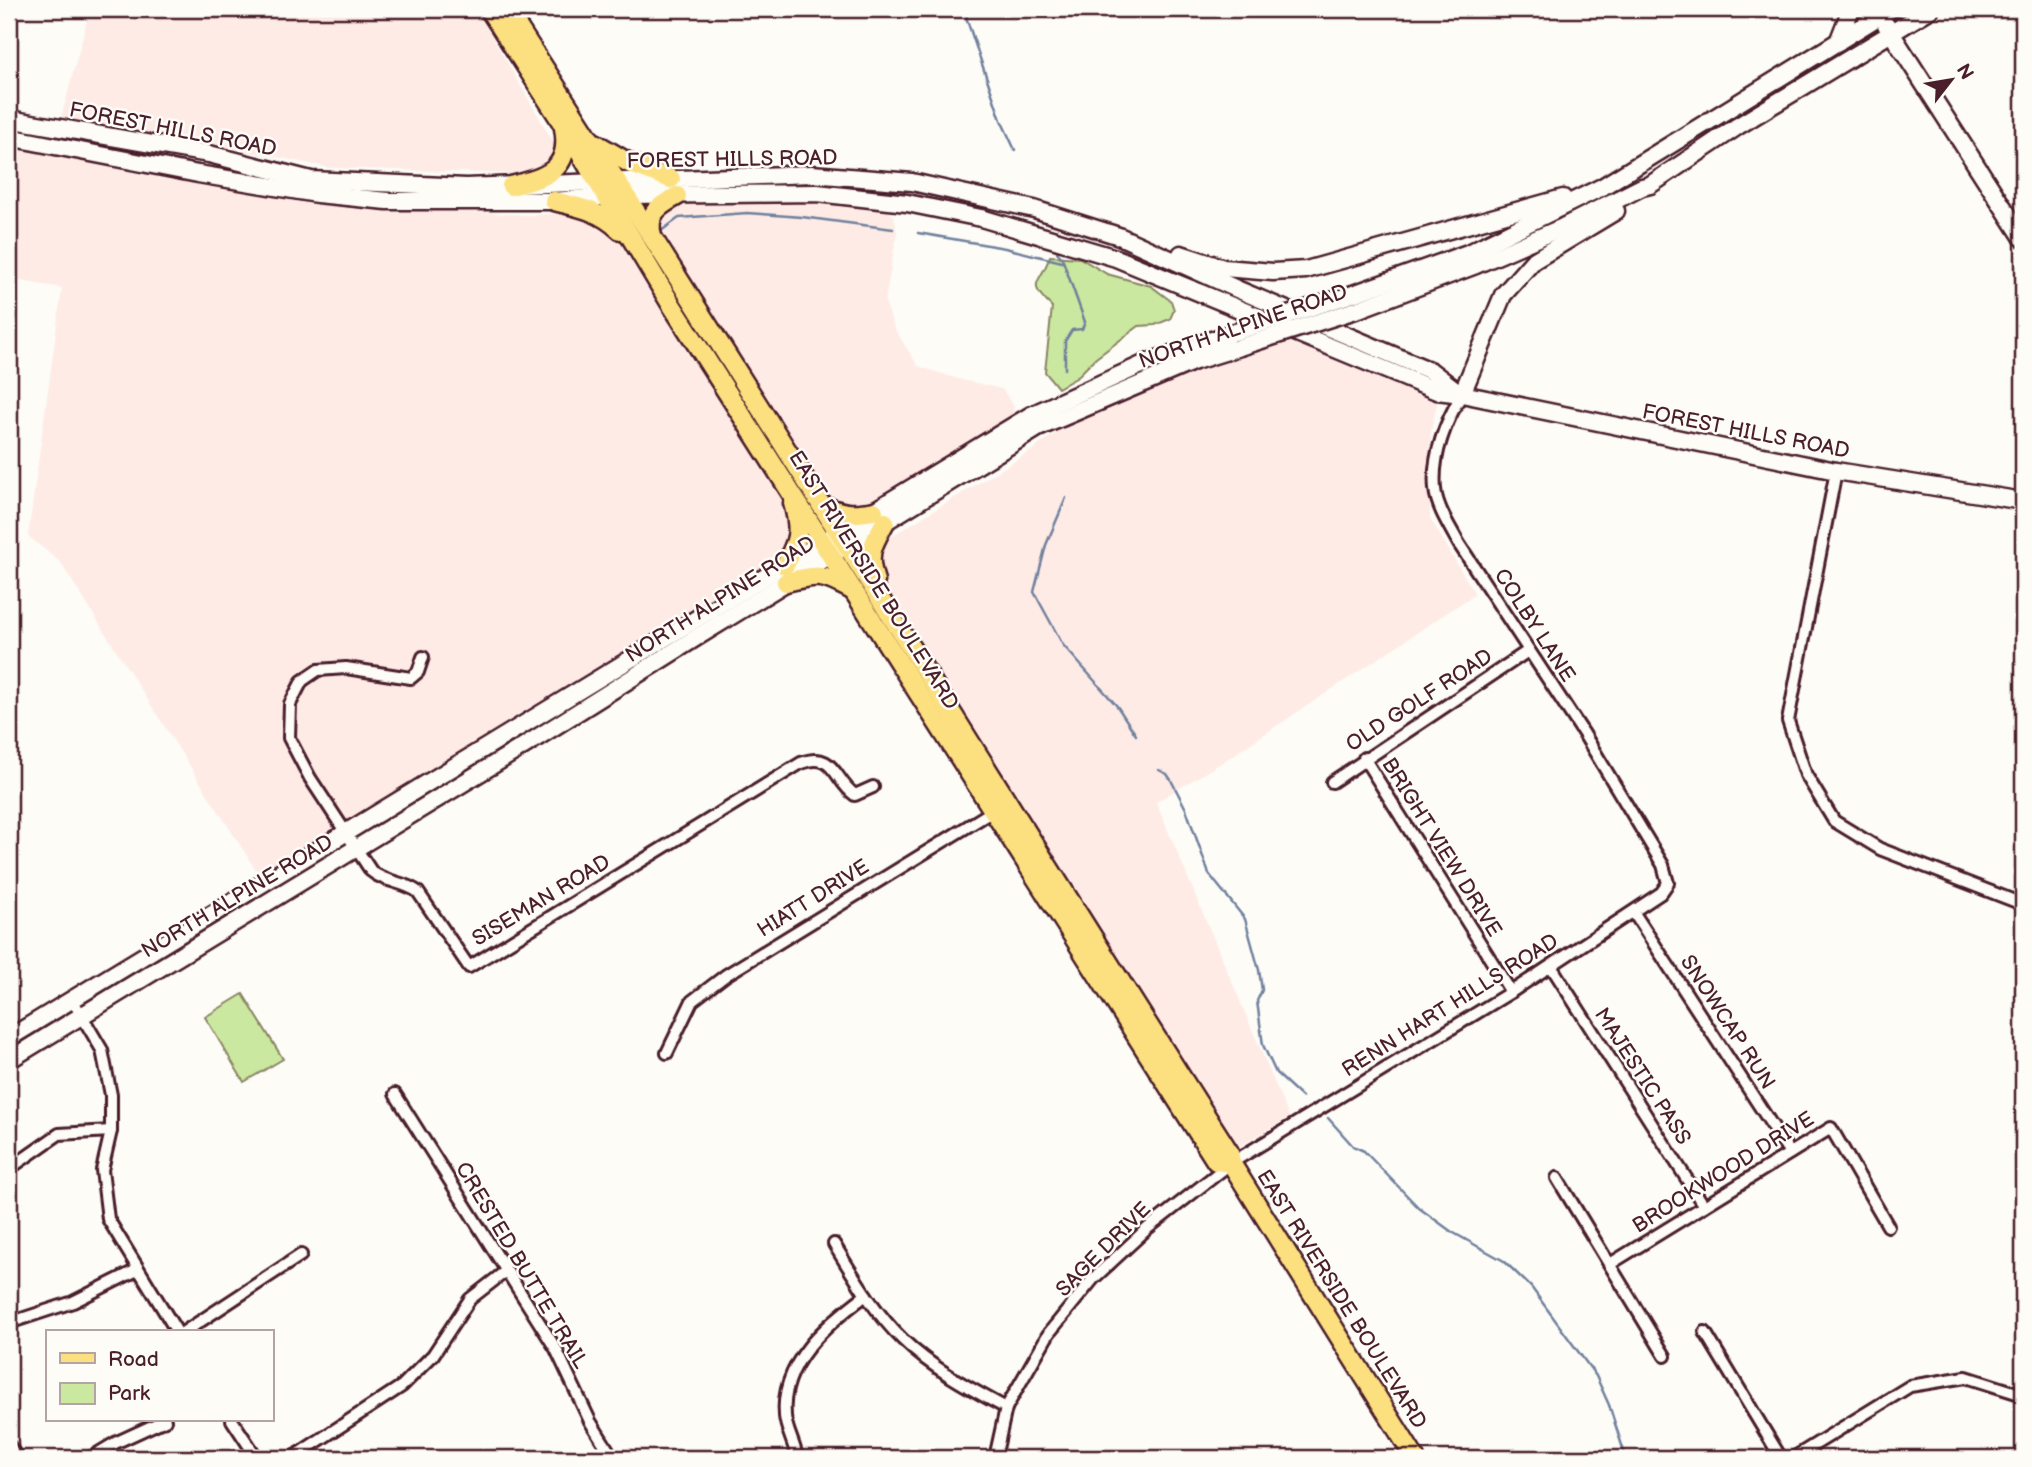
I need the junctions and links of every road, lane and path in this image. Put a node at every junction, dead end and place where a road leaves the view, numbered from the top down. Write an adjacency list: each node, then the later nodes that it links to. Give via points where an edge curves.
1 (489, 9): 9 (main road, EAST RIVERSIDE BOULEVARD)
2 (506, 9): 11 (main road, EAST RIVERSIDE BOULEVARD)
3 (1851, 9): 7 (main road)
4 (1931, 9): 6 (main road, NORTH ALPINE ROAD)
5 (1882, 11): 6 (main road); 7 (main road, NORTH ALPINE ROAD)
6 (1891, 34): 12 (main road, NORTH ALPINE ROAD); 20 (main road)
7 (1838, 42): 14 (main road, NORTH ALPINE ROAD)
8 (9, 120): 13 (main road, FOREST HILLS ROAD, via 209,154 311,180)
9 (563, 124): 13 (main road, via 563,155 549,175); 16 (main road, EAST RIVERSIDE BOULEVARD)
10 (9, 136): 18 (main road, FOREST HILLS ROAD, via 317,194 387,201)
11 (586, 136): 15 (main road); 17 (main road, EAST RIVERSIDE BOULEVARD)
12 (1650, 185): 23 (main road, NORTH ALPINE ROAD, bridge, via 1563,228 1359,309); 24 (main road, via 1646,193 1533,261 1503,295)
13 (511, 186): 16 (main road, FOREST HILLS ROAD)
14 (1602, 187): 19 (main road, via 1306,270 1224,268); 23 (main road, NORTH ALPINE ROAD, bridge, via 1468,253)
15 (674, 188): 17 (main road, FOREST HILLS ROAD); 19 (main road, FOREST HILLS ROAD, via 811,174 912,182 1034,209); 21 (main road, via 650,217 649,227); 24 (main road, FOREST HILLS ROAD, via 817,193 907,203 981,218 1116,258 1437,391)
16 (601, 189): 17 (main road, FOREST HILLS ROAD); 18 (main road, FOREST HILLS ROAD); 22 (main road, EAST RIVERSIDE BOULEVARD)
17 (622, 189): 21 (main road, EAST RIVERSIDE BOULEVARD)
18 (555, 201): 22 (main road, via 590,209 608,219)
19 (1119, 236): 24 (main road, FOREST HILLS ROAD, via 1431,371)
20 (2023, 238)
21 (659, 248): 28 (main road, EAST RIVERSIDE BOULEVARD)
22 (646, 261): 26 (main road, EAST RIVERSIDE BOULEVARD)
23 (1236, 340): 29 (main road, NORTH ALPINE ROAD, via 1146,363 1031,415)
24 (1462, 394): 25 (main road, FOREST HILLS ROAD); 35 (street, COLBY LANE, via 1436,460 1435,489 1459,544)
25 (1836, 471): 27 (main road, FOREST HILLS ROAD); 44 (street, via 1788,721 1806,775 1834,821 1880,849)
26 (788, 486): 30 (main road, EAST RIVERSIDE BOULEVARD); 31 (main road, via 798,522 798,542)
27 (2023, 501)
28 (821, 505): 29 (main road, via 842,514); 30 (main road, EAST RIVERSIDE BOULEVARD)
29 (879, 516): 30 (main road, NORTH ALPINE ROAD); 33 (main road, via 869,563)
30 (835, 543): 31 (main road, NORTH ALPINE ROAD); 32 (main road, EAST RIVERSIDE BOULEVARD); 33 (main road, EAST RIVERSIDE BOULEVARD)
31 (785, 574): 32 (main road, via 827,577); 34 (main road, NORTH ALPINE ROAD)
32 (855, 592): 40 (main road, EAST RIVERSIDE BOULEVARD)
33 (882, 601): 40 (main road, EAST RIVERSIDE BOULEVARD)
34 (702, 624): 41 (main road, NORTH ALPINE ROAD); 42 (main road, NORTH ALPINE ROAD)
35 (1528, 651): 37 (street, OLD GOLF ROAD); 43 (street, COLBY LANE)
36 (423, 657): 41 (street, SISEMAN ROAD, via 411,678 346,668 318,670 302,681 290,704 289,738)
37 (1364, 758): 38 (street, OLD GOLF ROAD); 47 (street, BRIGHT VIEW DRIVE)
38 (1332, 782)
39 (873, 787): 42 (street, SISEMAN ROAD, via 855,795 831,766 818,760 801,763 468,967 418,892 378,876)
40 (999, 807): 50 (street, HIATT DRIVE, via 726,975 692,1001); 55 (main road, EAST RIVERSIDE BOULEVARD, via 1229,1152)
41 (346, 832): 42 (street, SISEMAN ROAD); 48 (main road, NORTH ALPINE ROAD)
42 (356, 848): 48 (main road, NORTH ALPINE ROAD)
43 (1663, 864): 45 (street, RENN HART HILLS ROAD, via 1668,883 1661,894)
44 (2017, 902)
45 (1634, 913): 46 (street, RENN HART HILLS ROAD); 54 (street, SNOWCAP RUN)
46 (1551, 966): 47 (street, RENN HART HILLS ROAD); 58 (street, MAJESTIC PASS)
47 (1511, 992): 55 (street, RENN HART HILLS ROAD)
48 (77, 1008): 49 (main road, NORTH ALPINE ROAD); 51 (main road, NORTH ALPINE ROAD); 53 (street, via 102,1050 111,1095)
49 (9, 1038)
50 (667, 1053)
51 (9, 1060)
52 (395, 1094): 64 (street, CRESTED BUTTE TRAIL)
53 (110, 1131): 56 (street, via 60,1134); 63 (street, via 102,1170 104,1199 108,1219)
54 (1790, 1153): 58 (street, BROOKWOOD DRIVE); 59 (street, BROOKWOOD DRIVE, via 1831,1128)
55 (1231, 1163): 72 (street, SAGE DRIVE, via 1148,1228 1093,1279 1049,1333); 83 (main road, EAST RIVERSIDE BOULEVARD)
56 (9, 1169)
57 (1557, 1178): 62 (street)
58 (1704, 1206): 62 (street, BROOKWOOD DRIVE)
59 (1888, 1226)
60 (834, 1244): 65 (street)
61 (301, 1255): 68 (street)
62 (1610, 1264): 70 (street)
63 (137, 1270): 66 (street, via 73,1302); 67 (street)
64 (506, 1271): 79 (street, via 470,1299 433,1354 402,1386); 80 (street, CRESTED BUTTE TRAIL, via 556,1349)
65 (866, 1295): 72 (street, via 903,1340 966,1387); 81 (street, via 805,1351 787,1382 785,1417)
66 (9, 1322)
67 (176, 1330)
68 (187, 1330)
69 (1705, 1332): 84 (street)
70 (1665, 1356)
71 (2023, 1395): 85 (street, via 1966,1377 1910,1386)
72 (1006, 1408): 82 (street, SAGE DRIVE)
73 (161, 1422): 77 (street)
74 (233, 1422): 78 (street)
75 (9, 1446): 76 (street)
76 (17, 1458)
77 (90, 1458)
78 (257, 1458)
79 (292, 1458)
80 (613, 1458)
81 (797, 1458)
82 (995, 1458)
83 (1415, 1458)
84 (1781, 1458)
85 (1793, 1458)

